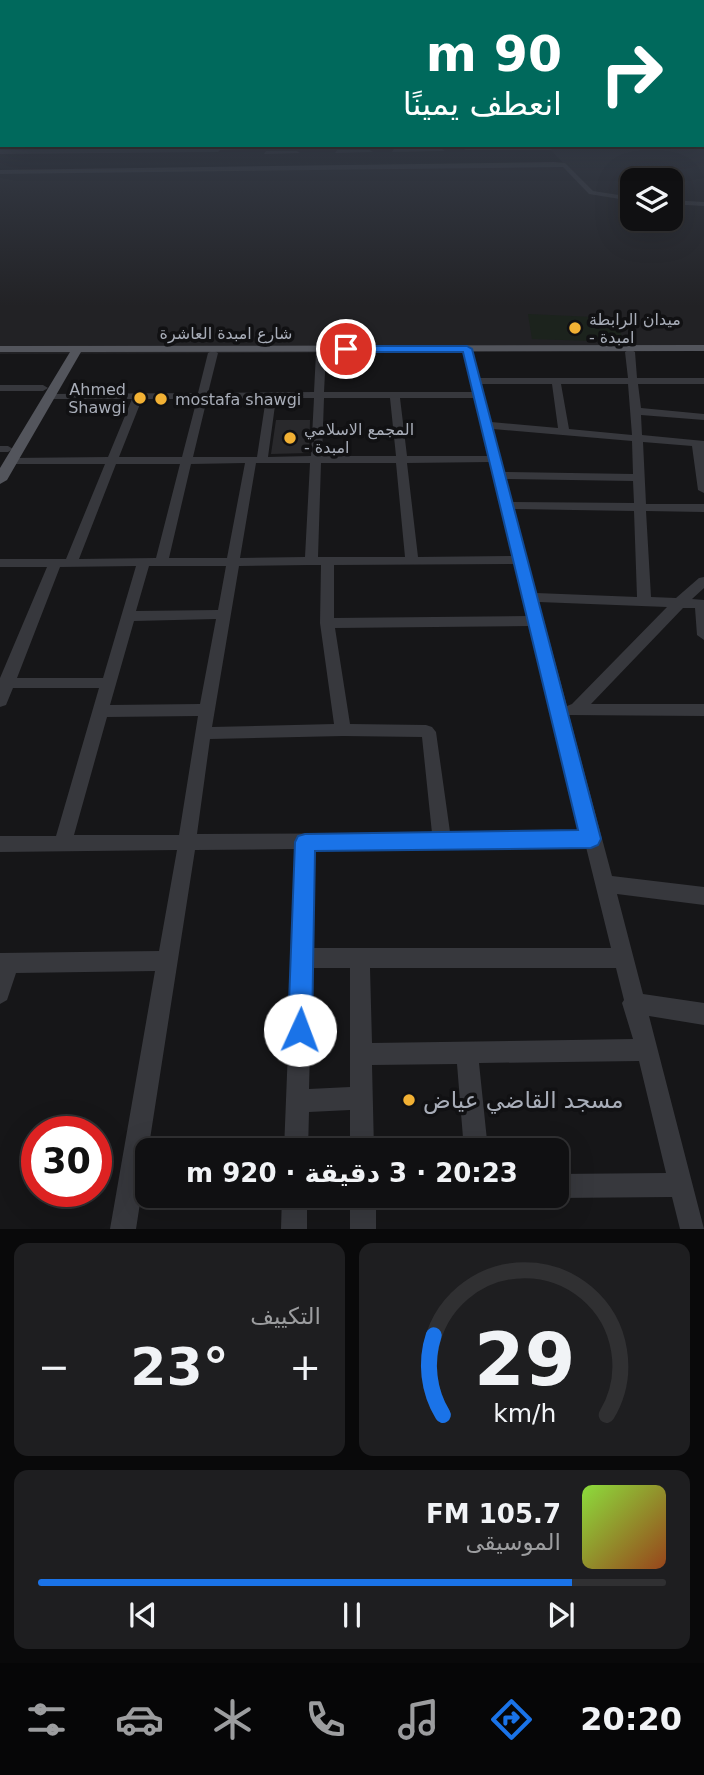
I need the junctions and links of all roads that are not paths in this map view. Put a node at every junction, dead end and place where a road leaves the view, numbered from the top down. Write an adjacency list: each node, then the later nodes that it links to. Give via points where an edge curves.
1 (589, 191): 2 (street)
2 (620, 197)
3 (683, 203): 4 (street)
4 (704, 204)
5 (704, 350): 7 (main road, شارع امبدة العاشرة); 9 (main road, شارع امبدة العاشرة)
6 (0, 351): 8 (main road, شارع امبدة العاشرة)
7 (467, 351): 8 (main road, شارع امبدة العاشرة); 9 (main road, شارع امبدة العاشرة); 11 (main road, شارع امبدة العاشرة); 16 (street)
8 (70, 352): 10 (main road, شارع امبدة العاشرة); 17 (main road)
9 (630, 352): 13 (street)
10 (213, 353): 11 (main road, شارع امبدة العاشرة); 21 (street)
11 (321, 353): 18 (street)
12 (556, 381): 13 (street); 16 (street); 26 (street)
13 (634, 381): 14 (street); 23 (street)
14 (704, 381)
15 (0, 388): 17 (street)
16 (476, 388): 19 (street); 25 (street)
17 (46, 392): 20 (street); 29 (main road)
18 (319, 395): 19 (street); 22 (street); 31 (street)
19 (395, 395): 32 (street)
20 (138, 396): 21 (street); 33 (street)
21 (203, 396): 22 (street); 34 (street)
22 (271, 396): 30 (street)
23 (636, 411): 24 (street); 27 (street)
24 (704, 417)
25 (485, 425): 26 (street); 35 (street)
26 (564, 431): 27 (street)
27 (637, 438): 28 (street); 36 (street)
28 (700, 444): 38 (street)
29 (5, 455): 33 (street); 37 (main road)
30 (256, 461): 31 (street); 34 (street); 51 (street)
31 (316, 461): 32 (street); 44 (street)
32 (402, 461): 35 (street); 43 (street)
33 (114, 462): 34 (street); 48 (street)
34 (186, 462): 50 (street)
35 (497, 467): 36 (street); 39 (street)
36 (638, 478): 40 (street)
37 (0, 480)
38 (704, 490)
39 (506, 505): 40 (street); 42 (street)
40 (639, 506): 41 (street); 54 (street)
41 (704, 508)
42 (521, 560): 43 (street); 53 (street)
43 (412, 561): 45 (street)
44 (311, 562): 45 (street); 51 (street)
45 (328, 562): 60 (street)
46 (0, 563): 47 (street)
47 (55, 563): 48 (street); 62 (street)
48 (71, 563): 49 (street)
49 (143, 563): 50 (street); 58 (street)
50 (161, 563): 51 (street)
51 (233, 564): 57 (street)
52 (704, 581): 55 (street)
53 (530, 597): 54 (street); 59 (street)
54 (644, 601): 55 (street)
55 (679, 603): 56 (street); 66 (street)
56 (703, 604): 61 (street)
57 (222, 614): 58 (street); 65 (street)
58 (129, 616): 63 (street)
59 (536, 621): 60 (street); 66 (street)
60 (327, 623): 69 (street)
61 (704, 635)
62 (4, 683): 63 (street); 64 (street)
63 (110, 683): 68 (street)
64 (0, 701)
65 (206, 710): 68 (street); 70 (street)
66 (568, 710): 67 (street); 72 (street)
67 (704, 710)
68 (103, 711): 74 (street)
69 (343, 730): 70 (street); 71 (street, via 426,731)
70 (202, 733): 75 (street)
71 (442, 839): 72 (street); 73 (street)
72 (591, 839): 77 (street)
73 (305, 842): 75 (street); 80 (street)
74 (63, 843): 75 (street); 76 (street)
75 (187, 843): 82 (street)
76 (0, 844)
77 (604, 884): 78 (street); 81 (street)
78 (704, 896)
79 (360, 957): 80 (street); 81 (street); 89 (street)
80 (302, 958): 91 (street)
81 (623, 958): 85 (street)
82 (167, 961): 83 (street); 99 (street)
83 (4, 963): 84 (street)
84 (0, 993)
85 (634, 1003): 86 (street); 87 (street)
86 (704, 1014)
87 (646, 1049): 88 (street); 95 (street)
88 (467, 1053): 89 (street); 94 (street)
89 (361, 1054): 90 (street)
90 (362, 1098): 91 (street); 93 (street)
91 (298, 1101): 92 (street)
92 (296, 1138)
93 (362, 1138)
94 (475, 1138)
95 (682, 1185): 96 (street); 102 (street)
96 (569, 1186)
97 (295, 1208): 100 (street)
98 (363, 1208): 101 (street)
99 (123, 1229)
100 (294, 1229)
101 (363, 1229)
102 (692, 1229)

